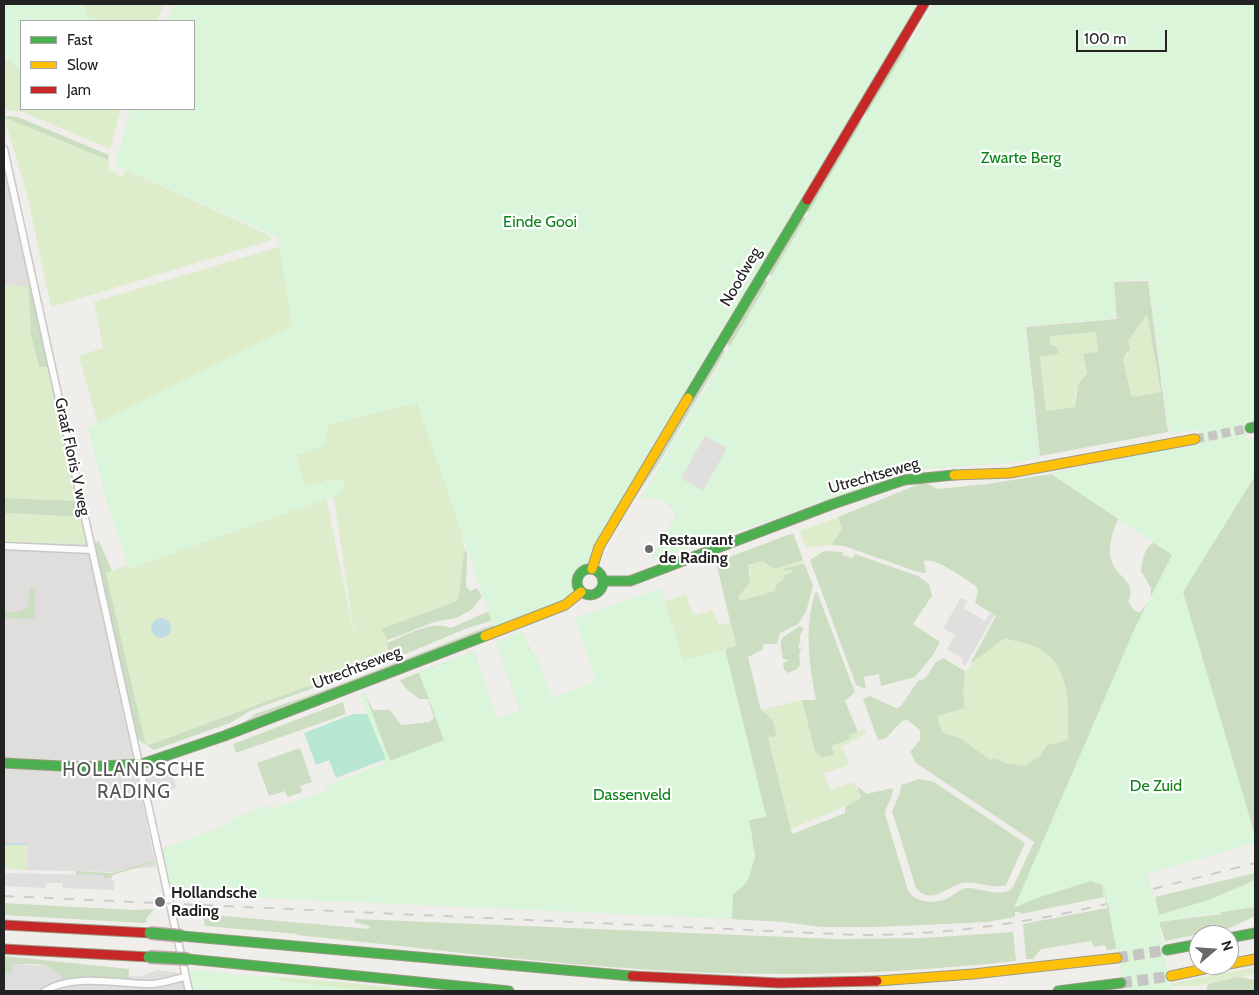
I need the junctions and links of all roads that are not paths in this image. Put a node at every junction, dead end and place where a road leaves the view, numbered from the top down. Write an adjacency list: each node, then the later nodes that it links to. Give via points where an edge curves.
1 (924, 4): 6 (main road, Noodweg, via 599,548)
2 (4, 149): 5 (street, Graaf Floris V weg)
3 (1194, 439): 7 (main road, Utrechtseweg, via 1010,473 904,480 640,578)
4 (4, 546): 5 (street)
5 (92, 550): 10 (street, Graaf Floris V weg)
6 (592, 569): 7 (main road, via 600,573); 8 (main road, via 584,570 578,577 577,585)
7 (604, 581): 8 (main road, via 601,591 596,594 591,596)
8 (581, 592): 10 (main road, Utrechtseweg, via 565,606 224,736)
9 (4, 763): 10 (main road, Utrechtseweg, via 82,767)
10 (140, 764): 22 (street, Graaf Floris V weg)
11 (4, 925): 17 (main road, bridge, via 207,937 604,976 734,982 890,980)
12 (1255, 933): 13 (main road)
13 (1239, 936)
14 (1189, 946): 16 (main road)
15 (4, 949): 26 (main road, bridge, via 205,960)
16 (1167, 950)
17 (1117, 958)
18 (1255, 959): 19 (main road)
19 (1239, 962)
20 (1189, 972): 21 (main road)
21 (1171, 976)
22 (185, 977): 24 (street, via 154,984 91,980 53,986); 25 (street, Graaf Floris V weg)
23 (1121, 983): 27 (main road)
24 (45, 991)
25 (189, 991)
26 (508, 991)
27 (1058, 991)

